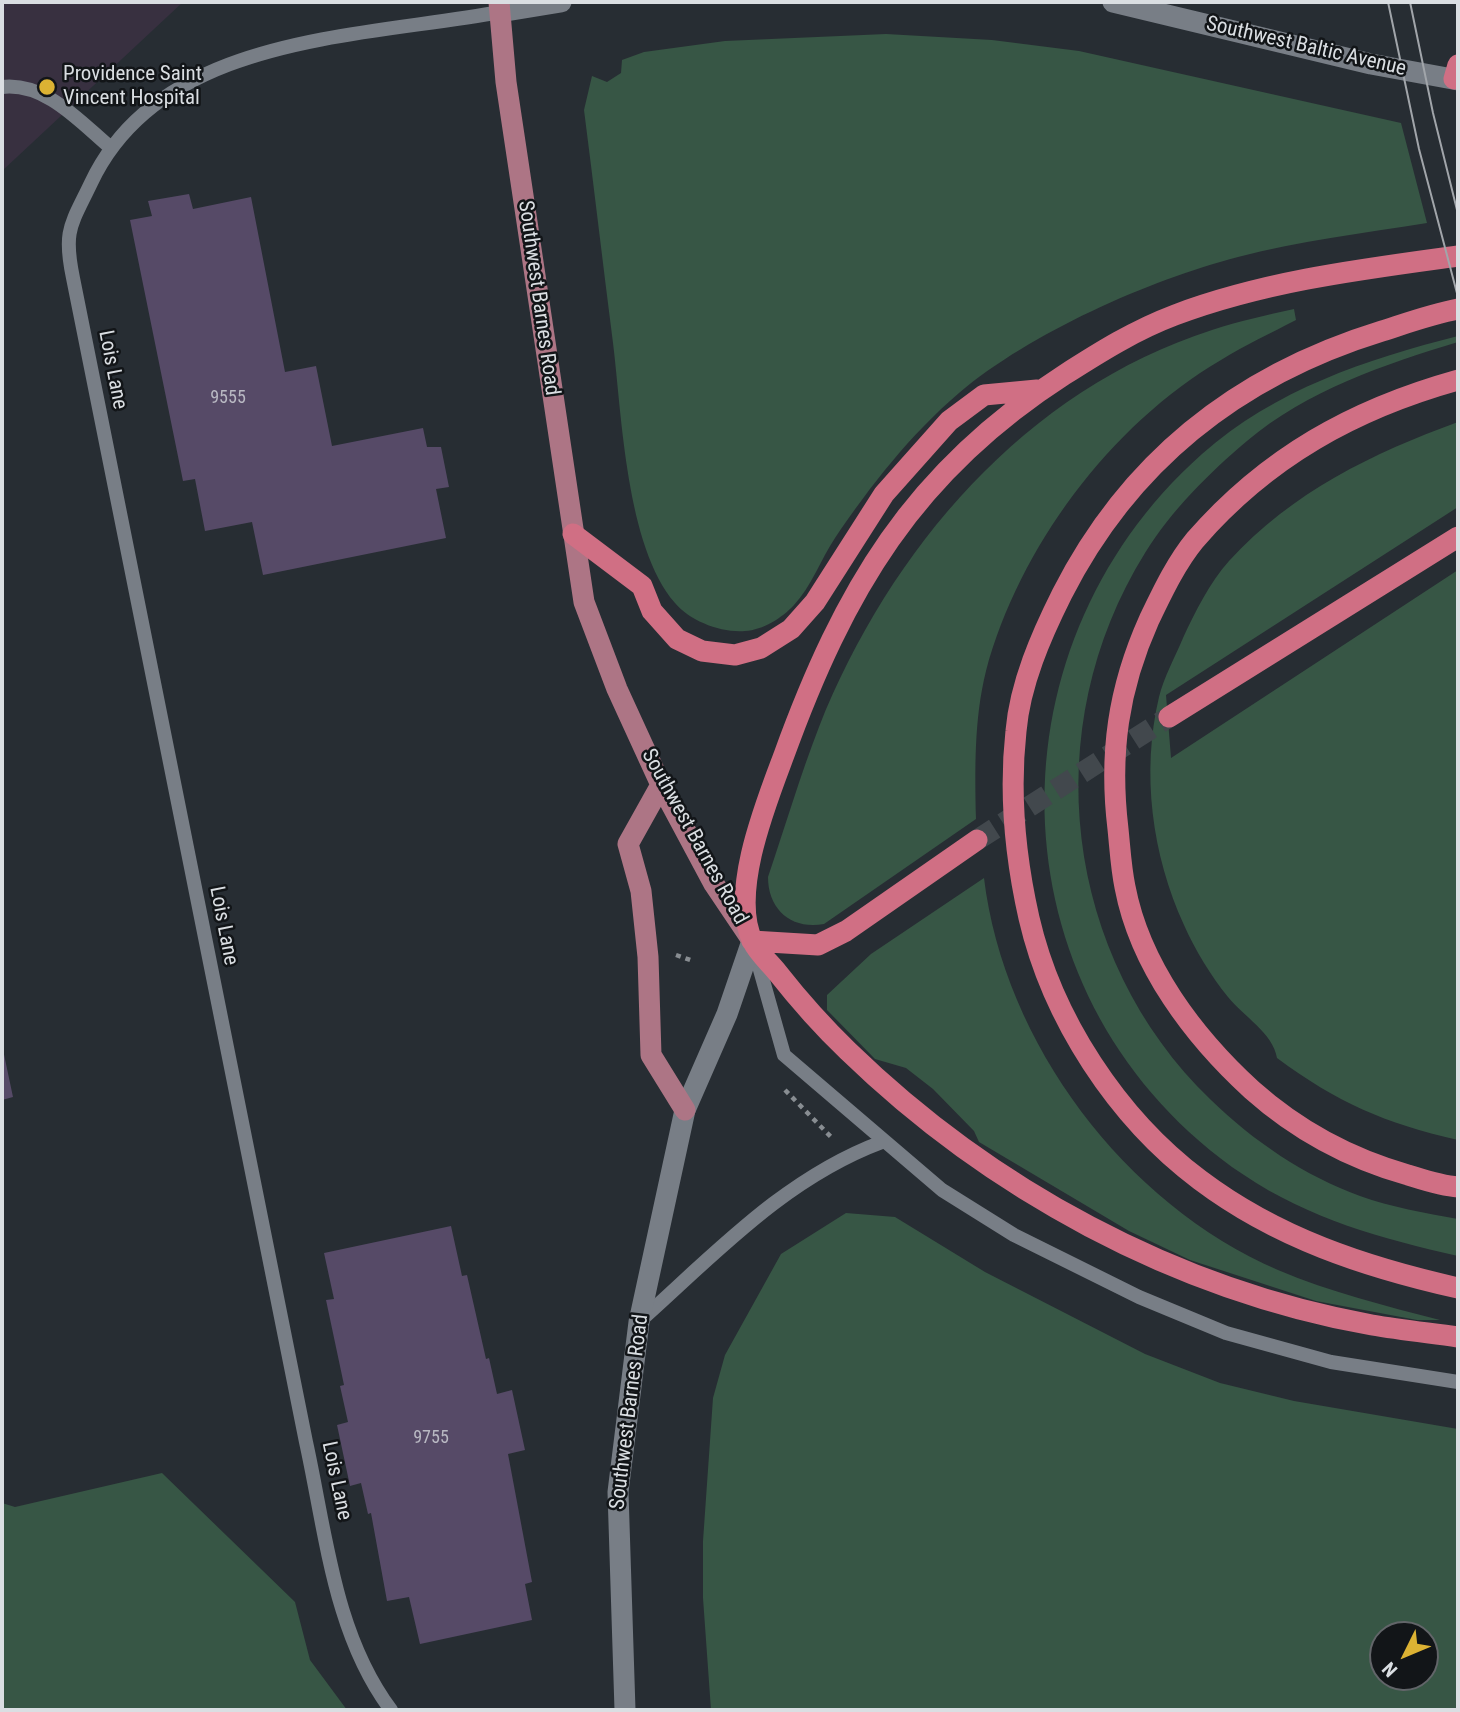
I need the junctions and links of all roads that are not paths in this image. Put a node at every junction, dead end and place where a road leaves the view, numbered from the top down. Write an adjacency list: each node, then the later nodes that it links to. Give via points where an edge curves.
1 (561, 2): 3 (main road)
2 (1113, 2): 4 (main road, Southwest Baltic Avenue, via 1371,64)
3 (499, 7): 6 (lane, Lois Lane, via 309,42 233,61 177,90); 11 (main road, Southwest Barnes Road)
4 (1457, 75)
5 (2, 87): 6 (lane, via 37,92)
6 (111, 148): 24 (lane, Lois Lane, via 74,214 68,253 348,1634 373,1687)
7 (1458, 256): 10 (highway, via 1341,273 1229,298 1115,342)
8 (1458, 309): 20 (highway, via 1354,340 1246,389 1152,466 1109,514 1048,622 1018,716 1013,782 1014,839 1037,950 1056,1000 1083,1047 1137,1121 1197,1178 1291,1236 1379,1268)
9 (1458, 380): 19 (highway, via 1401,396 1335,426 1236,497 1193,542 1162,592 1135,651 1117,721 1112,781 1125,888 1146,949 1177,1005 1217,1059 1310,1136 1372,1165)
10 (1042, 389): 11 (highway, via 984,395 948,421 884,494 815,602 792,629 761,648 724,654 702,651 677,639 652,611 642,586); 16 (highway, via 959,455 896,530 841,616 764,808 744,890)
11 (573, 534): 14 (main road, Southwest Barnes Road, via 584,602)
12 (1458, 537): 13 (highway)
13 (1169, 717)
14 (661, 785): 16 (main road, Southwest Barnes Road, via 714,884); 17 (main road, via 628,844 641,891 651,1055)
15 (977, 840): 16 (highway, via 846,931 818,945)
16 (752, 941): 17 (main road, Southwest Barnes Road, via 727,1014); 18 (lane, via 783,1055); 22 (highway, via 813,1018 912,1110 1015,1183 1088,1226 1159,1260 1296,1306 1369,1324)
17 (685, 1110): 21 (main road, Southwest Barnes Road)
18 (882, 1142): 21 (lane, via 848,1154 804,1180 745,1224); 23 (lane, via 942,1190 1014,1235 1139,1297 1226,1333 1331,1362)
19 (1458, 1187)
20 (1458, 1288)
21 (639, 1322): 25 (main road, Southwest Barnes Road, via 618,1492)
22 (1458, 1337)
23 (1458, 1382)
24 (391, 1710)
25 (625, 1710)

